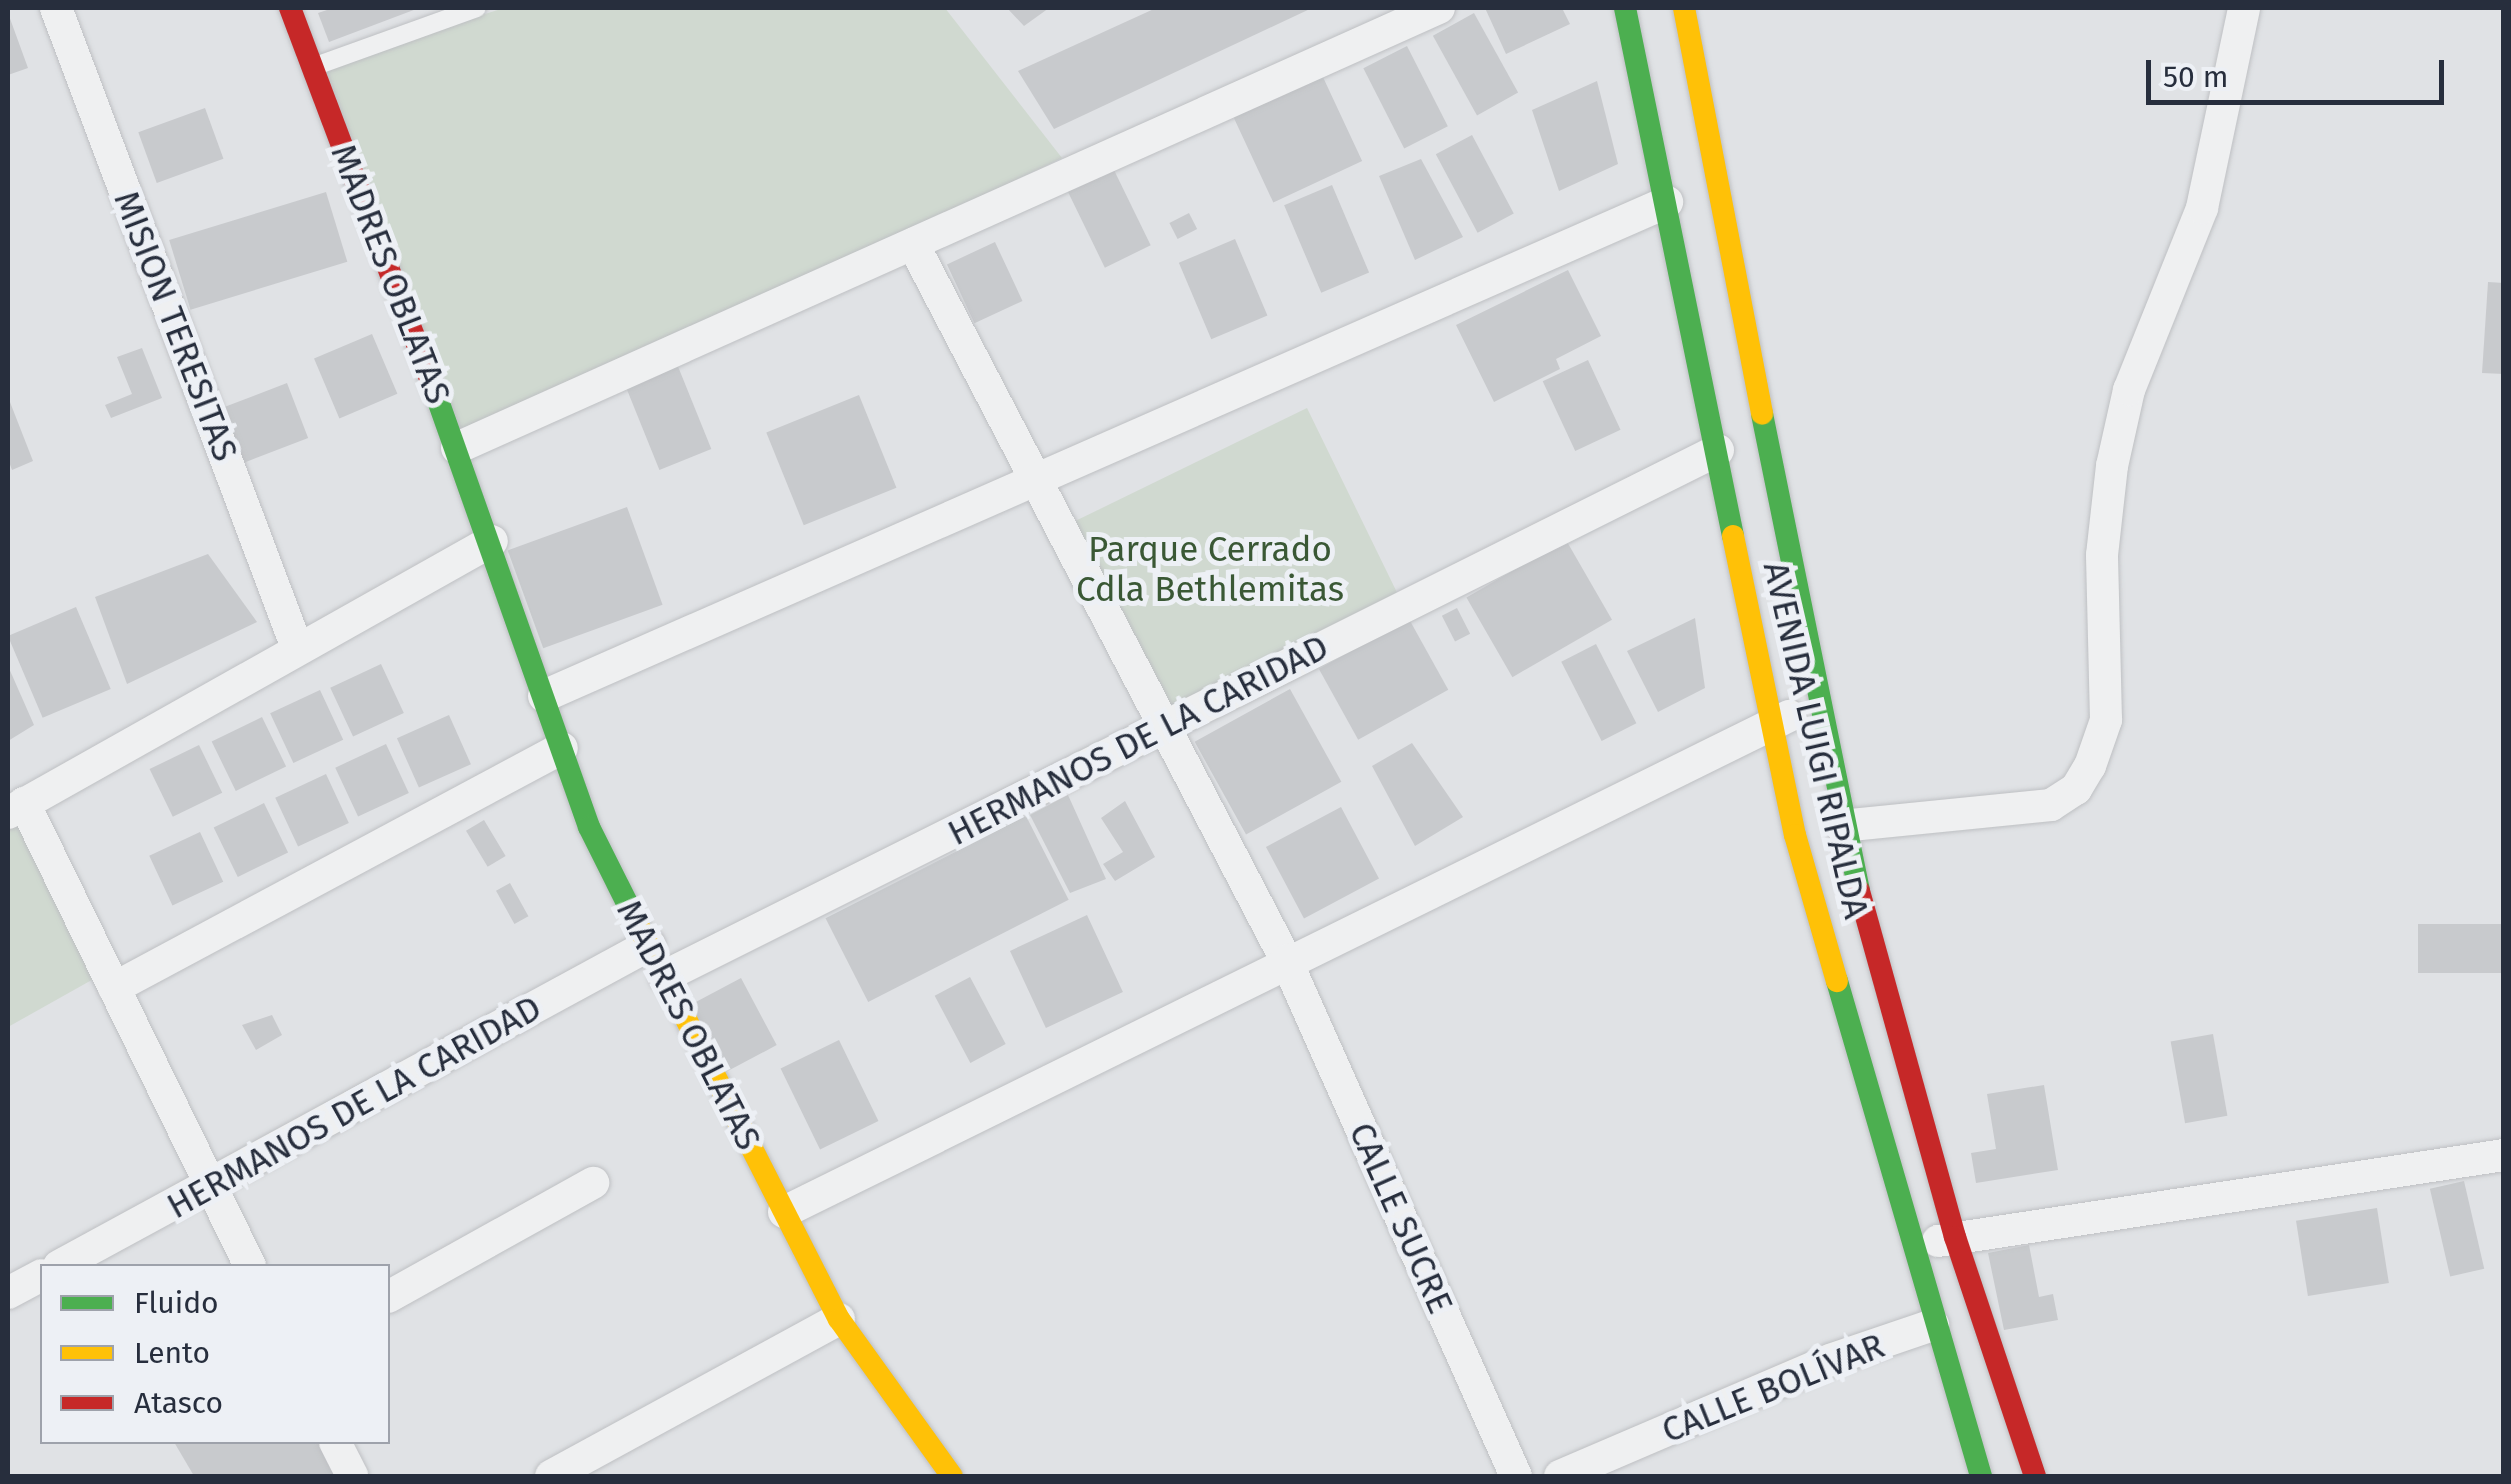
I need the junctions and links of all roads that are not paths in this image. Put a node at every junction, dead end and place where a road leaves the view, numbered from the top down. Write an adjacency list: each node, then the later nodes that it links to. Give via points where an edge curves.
1 (56, 8): 15 (street, MISION TERESITAS)
2 (290, 8): 8 (street, MADRES OBLATAS)
3 (477, 8): 8 (lane)
4 (1439, 8): 10 (street)
5 (1624, 8): 9 (street, AVENIDA LUIGI RIPALDA)
6 (1684, 8): 17 (street, AVENIDA LUIGI RIPALDA)
7 (2244, 8): 22 (street, via 2202,208 2130,390 2112,466 2102,555 2106,720 2090,766 2076,790 2051,805)
8 (313, 68): 11 (street, MADRES OBLATAS)
9 (1667, 202): 12 (street, AVENIDA LUIGI RIPALDA); 13 (street)
10 (913, 244): 11 (street); 13 (street, CALLE SUCRE)
11 (456, 448): 14 (street, MADRES OBLATAS)
12 (1718, 450): 18 (street, AVENIDA LUIGI RIPALDA); 19 (street, HERMANOS DE LA CARIDAD)
13 (1036, 480): 16 (street); 19 (street, CALLE SUCRE)
14 (492, 541): 15 (street); 16 (street, MADRES OBLATAS)
15 (296, 646): 21 (street)
16 (544, 696): 20 (street, MADRES OBLATAS)
17 (1818, 710): 18 (street); 22 (street, AVENIDA LUIGI RIPALDA)
18 (1772, 720): 24 (street); 32 (street, AVENIDA LUIGI RIPALDA, via 1795,835)
19 (1165, 726): 24 (street, CALLE SUCRE); 25 (street, HERMANOS DE LA CARIDAD)
20 (562, 748): 23 (street, MADRES OBLATAS, via 589,827); 26 (street)
21 (16, 808): 26 (street)
22 (1841, 826): 31 (street, AVENIDA LUIGI RIPALDA)
23 (649, 946): 25 (street, MADRES OBLATAS); 29 (street, HERMANOS DE LA CARIDAD)
24 (1286, 960): 30 (street); 44 (street, CALLE SUCRE)
25 (664, 976): 30 (street, MADRES OBLATAS)
26 (114, 988): 29 (street)
27 (2504, 1156): 31 (street)
28 (593, 1182): 37 (street)
29 (211, 1187): 33 (street, HERMANOS DE LA CARIDAD); 34 (street)
30 (784, 1212): 38 (street, MADRES OBLATAS)
31 (1955, 1237): 32 (street); 47 (street, AVENIDA LUIGI RIPALDA)
32 (1909, 1246): 39 (street, AVENIDA LUIGI RIPALDA)
33 (62, 1264)
34 (249, 1264)
35 (40, 1276): 36 (street)
36 (8, 1294)
37 (390, 1296)
38 (840, 1319): 42 (street); 43 (street, MADRES OBLATAS)
39 (1932, 1325): 45 (street, CALLE BOLÍVAR, via 1830,1360); 46 (street, AVENIDA LUIGI RIPALDA)
40 (336, 1444): 41 (street)
41 (352, 1476)
42 (551, 1476)
43 (952, 1476)
44 (1516, 1476)
45 (1560, 1476)
46 (1981, 1476)
47 (2035, 1476)

